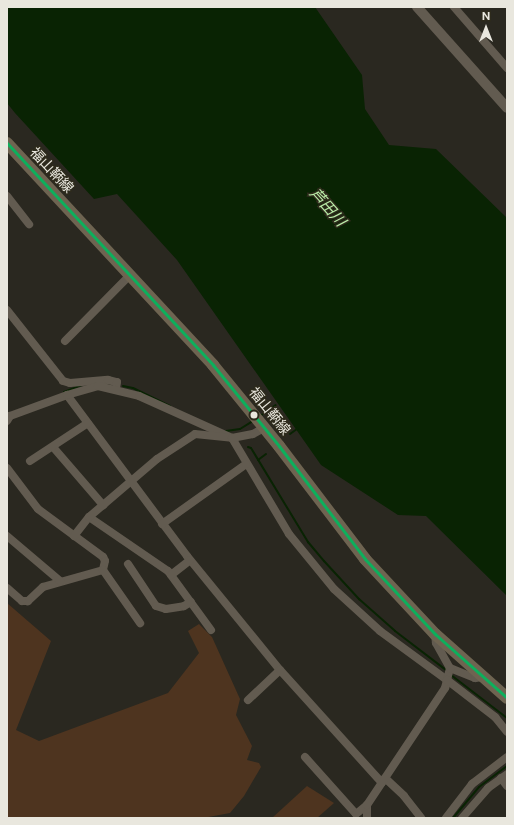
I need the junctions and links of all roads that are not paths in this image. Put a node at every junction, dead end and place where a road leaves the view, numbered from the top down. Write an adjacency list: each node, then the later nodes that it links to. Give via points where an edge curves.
1 (418, 7): 4 (street)
2 (454, 7): 3 (street)
3 (507, 68)
4 (507, 108)
5 (7, 143): 8 (main road, 福山鞆線)
6 (7, 196): 7 (street)
7 (29, 224)
8 (130, 275): 10 (street); 14 (main road, 福山鞆線, via 213,365)
9 (7, 310): 11 (street, via 63,381 70,383 108,380 117,382)
10 (65, 341)
11 (116, 389): 12 (street, via 98,386); 16 (street, via 139,396)
12 (67, 395): 13 (street, via 10,416); 15 (street)
13 (7, 421)
14 (259, 422): 16 (street, via 253,434); 36 (main road, 福山鞆線, via 365,559)
15 (88, 423): 17 (street); 21 (street)
16 (232, 438): 19 (street); 21 (street, via 195,434 157,459)
17 (53, 447): 18 (street); 22 (street)
18 (30, 461)
19 (246, 464): 24 (street); 38 (street, via 289,534 334,589 380,631)
20 (7, 468): 26 (street, via 38,509)
21 (132, 480): 22 (street); 24 (street)
22 (103, 505): 23 (street)
23 (89, 517): 26 (street); 30 (street)
24 (162, 524): 27 (street)
25 (7, 536): 31 (street)
26 (74, 536): 29 (street, via 105,559)
27 (190, 560): 30 (street); 37 (street)
28 (128, 564): 33 (street, via 156,606 166,609)
29 (103, 570): 31 (street); 34 (street)
30 (171, 575): 33 (street)
31 (60, 581): 32 (street, via 43,586 28,601 22,601)
32 (7, 588)
33 (191, 602): 35 (street)
34 (140, 623)
35 (211, 630)
36 (435, 634): 38 (street); 39 (main road, 福山鞆線)
37 (280, 670): 41 (street); 46 (street)
38 (448, 674): 39 (street); 42 (street, via 495,717); 46 (street, via 445,688)
39 (484, 677): 40 (main road, 福山鞆線)
40 (507, 698)
41 (248, 700)
42 (507, 732)
43 (305, 757): 49 (street)
44 (507, 757): 52 (street, via 472,784)
45 (504, 776): 47 (street); 53 (street)
46 (383, 781): 48 (street); 51 (street, via 404,796)
47 (507, 786)
48 (366, 805): 49 (street); 50 (street)
49 (355, 816)
50 (367, 818)
51 (421, 818)
52 (446, 818)
53 (462, 818)

